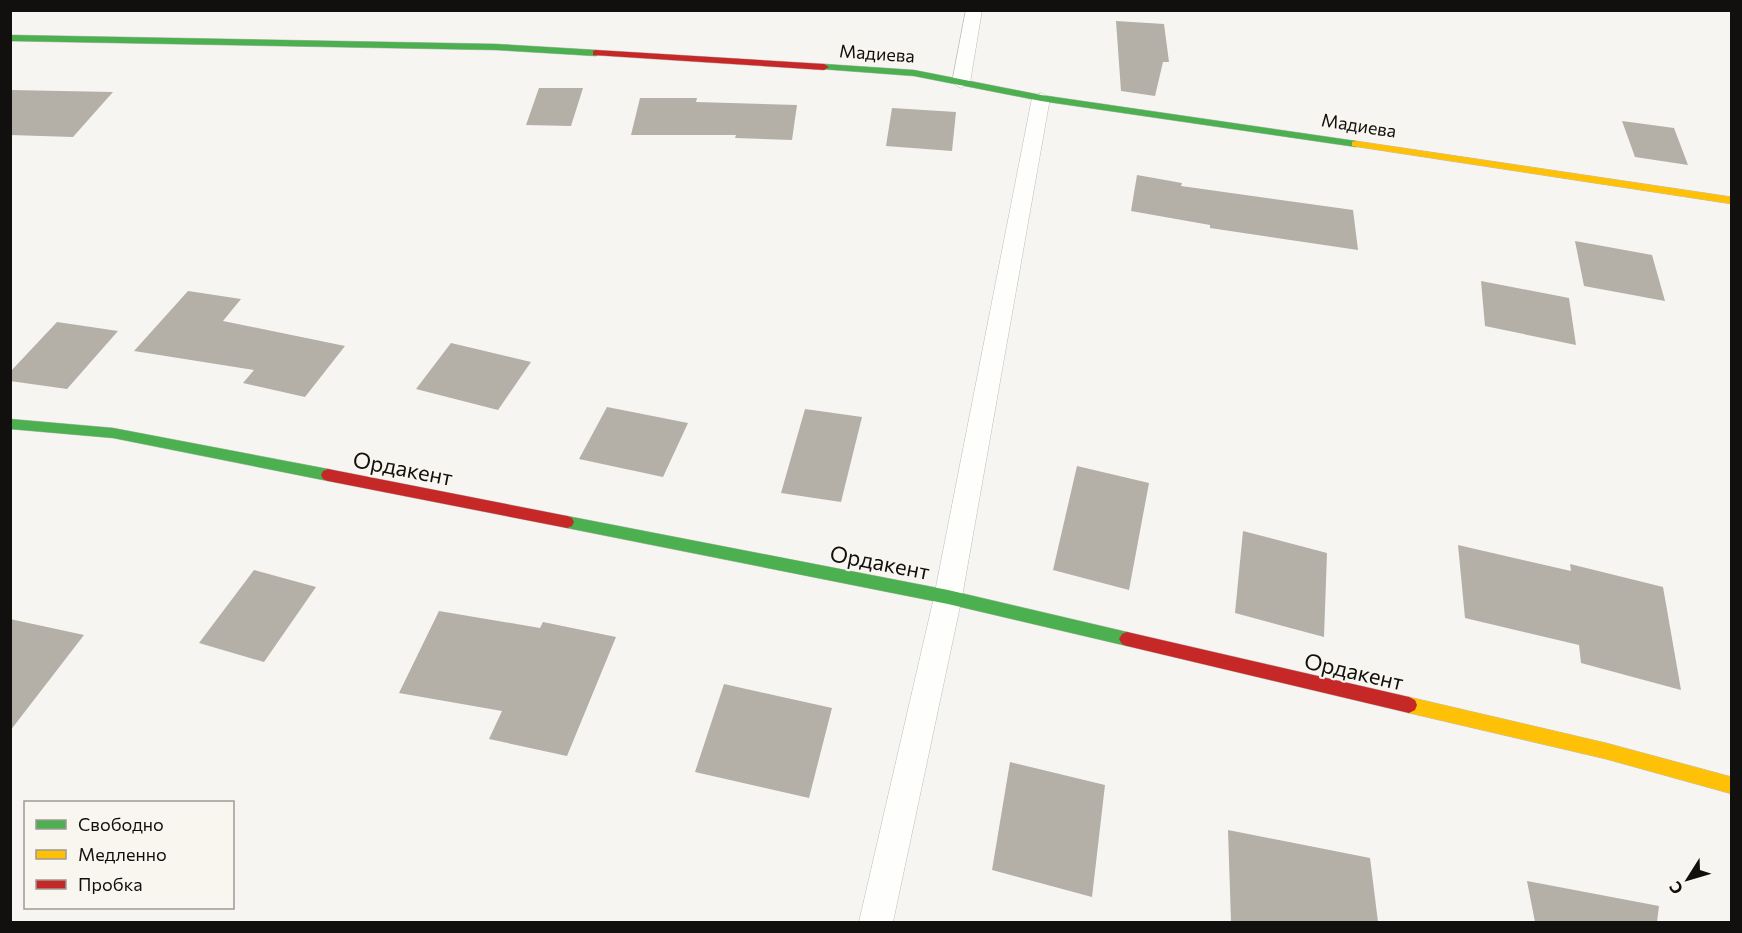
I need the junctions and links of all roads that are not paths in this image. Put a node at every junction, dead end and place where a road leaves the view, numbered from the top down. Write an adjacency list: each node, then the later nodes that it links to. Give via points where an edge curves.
1 (974, 10): 3 (lane)
2 (10, 38): 3 (street, Мадиева, via 496,47 914,73)
3 (961, 83): 4 (street, Мадиева)
4 (1041, 98): 5 (street, Мадиева); 7 (lane)
5 (1731, 201)
6 (10, 424): 7 (street, Ордакент, via 113,433)
7 (948, 597): 8 (street, Ордакент, via 1606,751); 9 (lane)
8 (1731, 786)
9 (876, 922)

